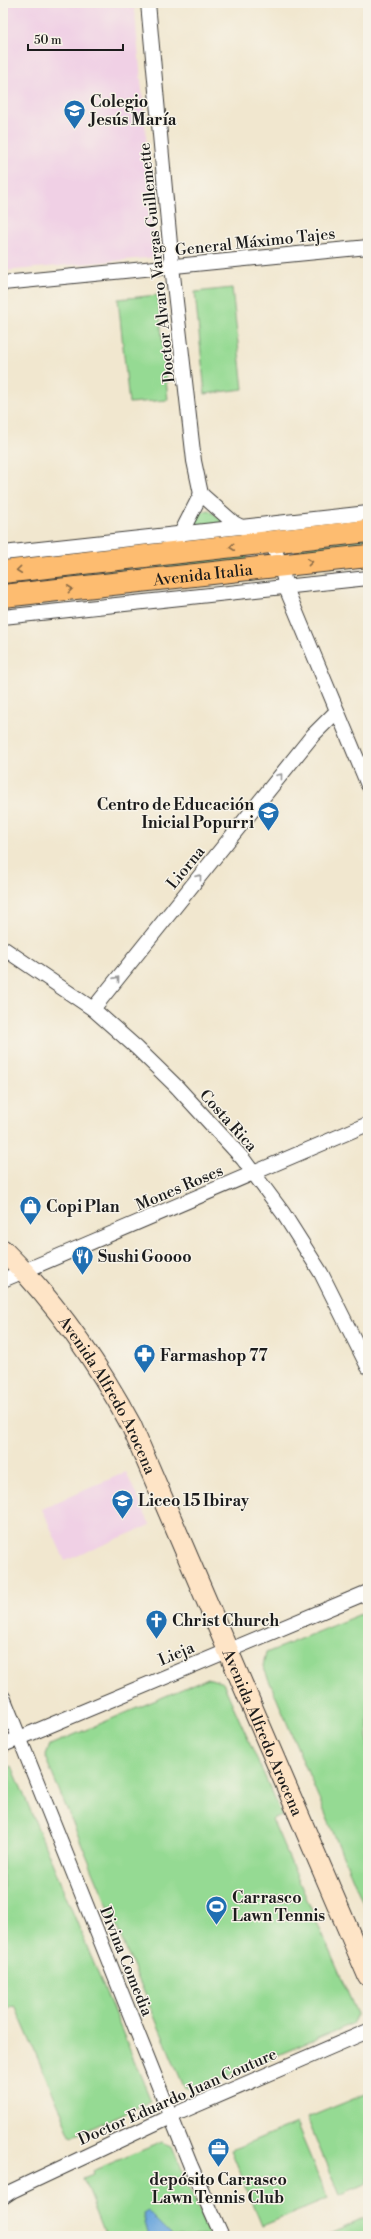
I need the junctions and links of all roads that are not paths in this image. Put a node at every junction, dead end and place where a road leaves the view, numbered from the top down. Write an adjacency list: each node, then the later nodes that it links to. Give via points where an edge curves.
1 (148, 3): 3 (street, Doctor Alvaro Vargas Guillemette)
2 (368, 247): 3 (street, General Máximo Tajes)
3 (172, 266): 4 (street, General Máximo Tajes); 5 (street, Doctor Alvaro Vargas Guillemette, via 194,461)
4 (3, 283)
5 (201, 494): 7 (street, via 217,510); 9 (street)
6 (368, 513): 7 (street, Avenida Italia)
7 (241, 527): 9 (street, Avenida Italia); 10 (street)
8 (368, 531): 10 (main road, Avenida Italia)
9 (180, 534): 12 (street, Avenida Italia); 14 (street, Avenida Italia)
10 (272, 543): 12 (main road, Avenida Italia, one-way to 12); 15 (street)
11 (3, 553): 14 (street, Avenida Italia)
12 (161, 555): 14 (main road, Avenida Italia)
13 (368, 556): 15 (main road, Avenida Italia, one-way to 13)
14 (48, 558): 16 (main road, Avenida Italia, one-way to 16)
15 (281, 566): 18 (street); 20 (main road, Avenida Italia, one-way to 15)
16 (3, 572)
17 (368, 578): 18 (street, Avenida Italia)
18 (286, 588): 20 (street, Avenida Italia); 22 (street)
19 (3, 596): 20 (main road, Avenida Italia)
20 (38, 603): 21 (street, Avenida Italia)
21 (3, 617)
22 (337, 712): 23 (street); 25 (street, Liorna, one-way to 22, via 313,735)
23 (368, 785)
24 (3, 948): 25 (street, Costa Rica)
25 (93, 1009): 27 (street, Costa Rica, via 177,1088)
26 (368, 1124): 27 (street, Mones Roses)
27 (253, 1174): 29 (street, Mones Roses); 31 (street, Costa Rica, via 283,1213 321,1273)
28 (3, 1250): 29 (street, Avenida Alfredo Arocena)
29 (24, 1270): 30 (street, Mones Roses); 33 (street, Avenida Alfredo Arocena, via 68,1323 91,1356 131,1425)
30 (3, 1280)
31 (368, 1367)
32 (368, 1592): 33 (street, Lieja)
33 (229, 1650): 35 (street, Lieja); 37 (street, Avenida Alfredo Arocena)
34 (3, 1697): 35 (street, Divina Comedia)
35 (20, 1737): 36 (street, Lieja); 39 (street, Divina Comedia)
36 (3, 1745)
37 (368, 1976)
38 (368, 2031): 39 (street, Doctor Eduardo Juan Couture)
39 (171, 2116): 40 (street, Doctor Eduardo Juan Couture); 41 (street, Divina Comedia)
40 (3, 2197)
41 (222, 2236)

